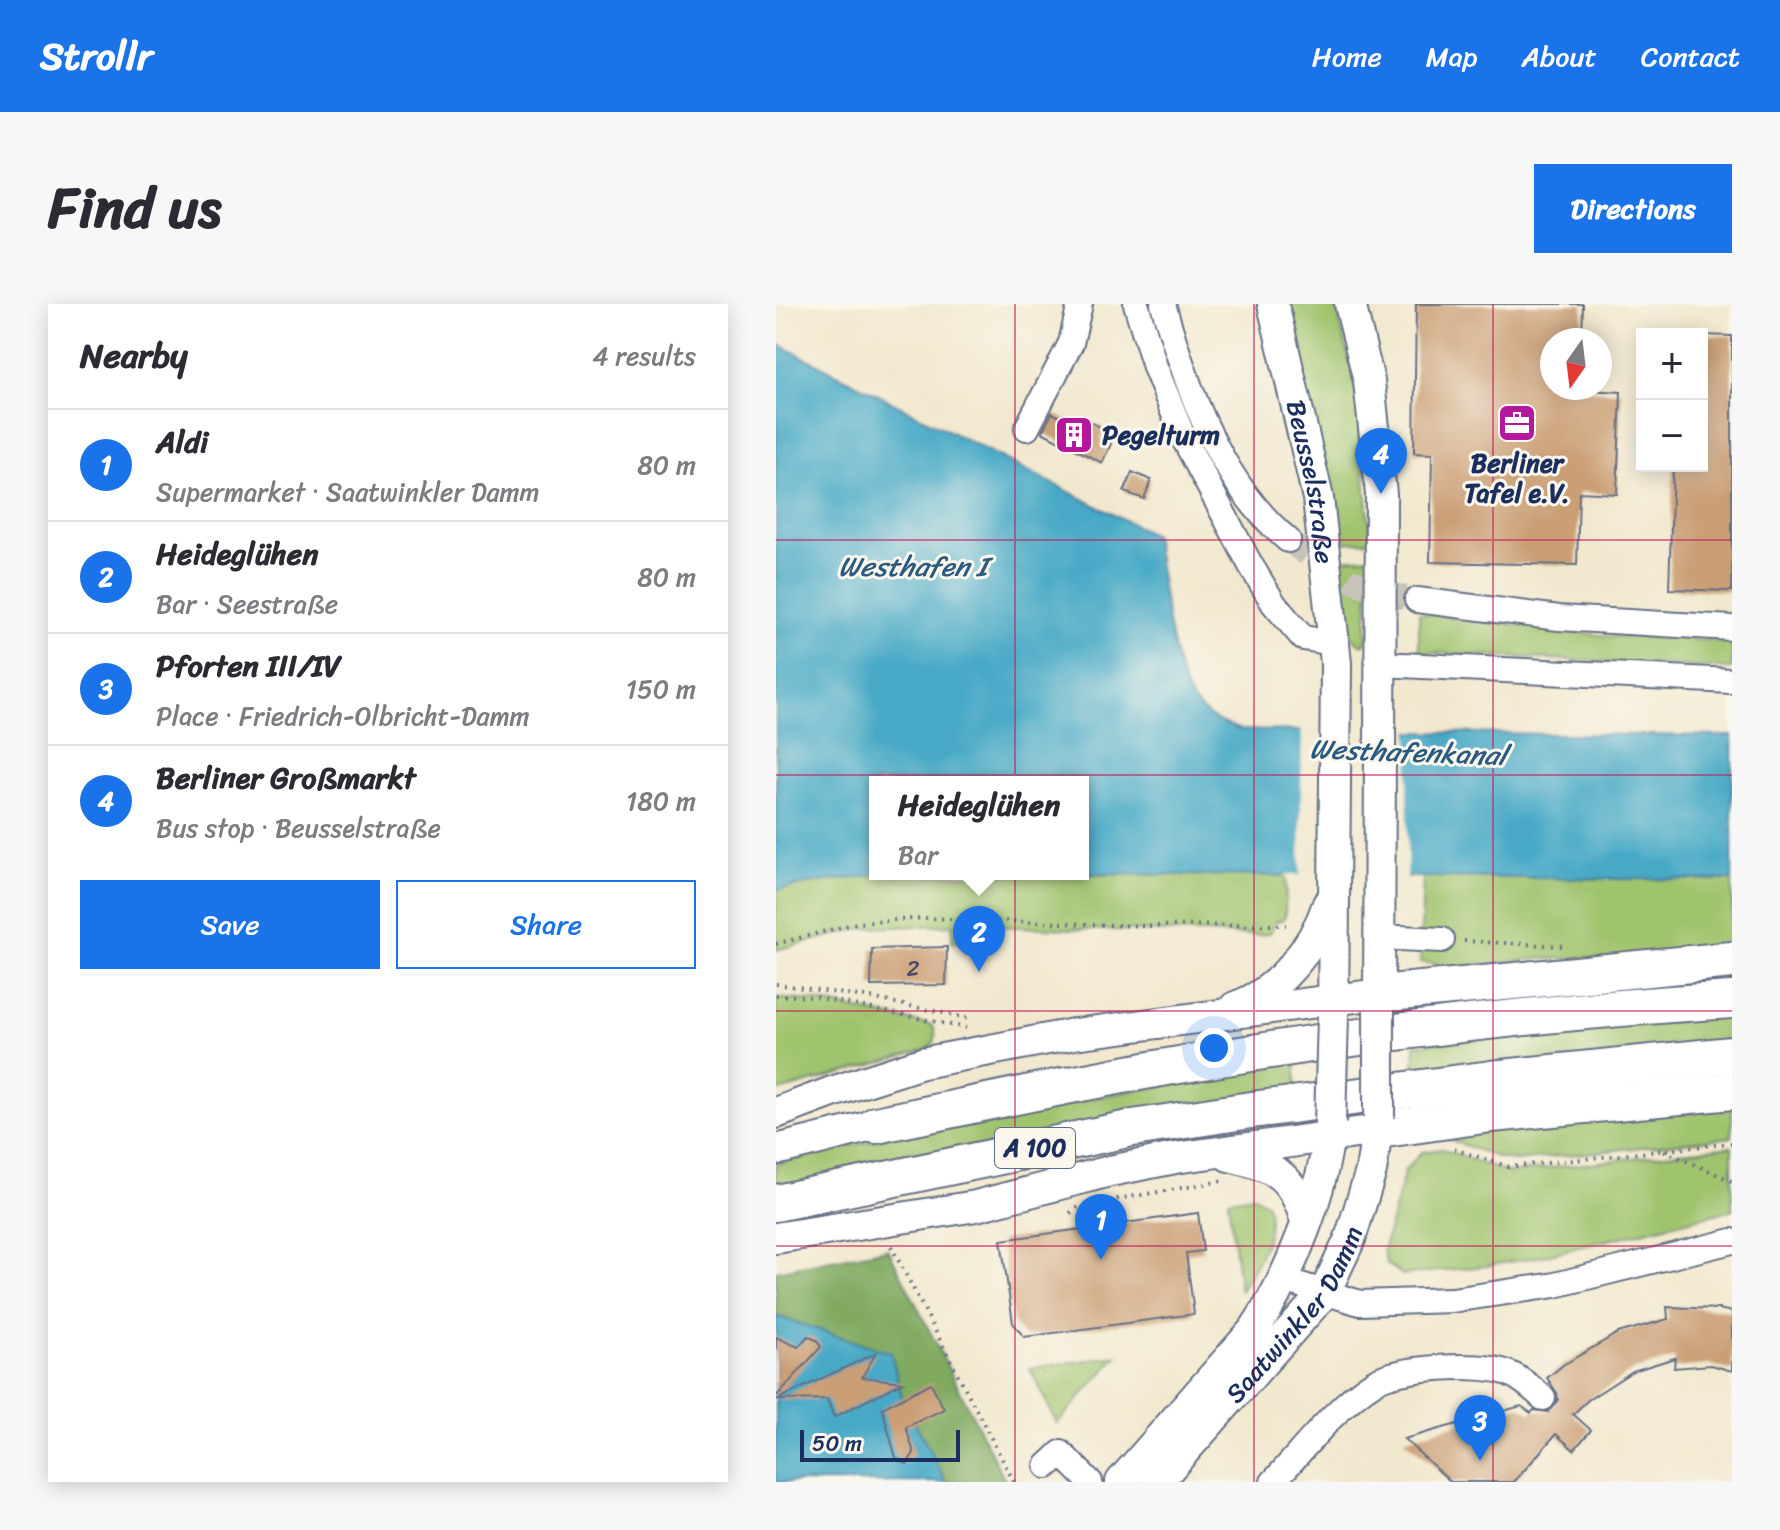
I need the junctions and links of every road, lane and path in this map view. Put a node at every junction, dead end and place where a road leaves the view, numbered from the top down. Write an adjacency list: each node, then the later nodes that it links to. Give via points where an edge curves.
1 (1080, 304): 6 (street, via 1071,343)
2 (1136, 304): 10 (street, via 1184,439 1250,564 1303,638)
3 (1163, 304): 7 (street, via 1203,419 1265,521)
4 (1273, 304): 10 (main road, Beusselstraße, via 1318,498)
5 (1350, 304): 11 (main road, via 1369,381 1378,454)
6 (1027, 428)
7 (1288, 540)
8 (1417, 600): 9 (street, via 1559,618)
9 (1732, 628)
10 (1335, 653): 11 (main road); 13 (main road, Beusselstraße)
11 (1381, 664): 12 (street); 15 (main road)
12 (1732, 681)
13 (1334, 886): 24 (main road, Beusselstraße); 25 (main road, via 1319,927 1292,966 1244,1004)
14 (1286, 925): 17 (path, via 925,918 857,923)
15 (1378, 937): 16 (street); 23 (main road)
16 (1442, 940): 18 (path)
17 (776, 944)
18 (1566, 946)
19 (1732, 960): 23 (highway)
20 (776, 984): 26 (path)
21 (776, 995): 27 (path, via 815,997)
22 (1732, 1000): 32 (highway, A 100, via 1278,1049)
23 (1379, 1002): 24 (main road); 31 (main road, Saatwinkler Damm, bridge)
24 (1334, 1008): 25 (main road); 33 (main road, Saatwinkler Damm, bridge)
25 (1208, 1016): 30 (main road, via 922,1063)
26 (972, 1019)
27 (958, 1026)
28 (1732, 1055): 41 (highway, A 100, via 1244,1111 1118,1131)
29 (1732, 1091): 31 (highway)
30 (776, 1113)
31 (1379, 1124): 33 (main road); 50 (main road, Saatwinkler Damm, via 1350,1239)
32 (876, 1125): 36 (main road)
33 (1329, 1130): 38 (main road); 45 (main road, Saatwinkler Damm)
34 (1732, 1143): 37 (path)
35 (1441, 1145): 37 (path, via 1509,1167)
36 (776, 1150)
37 (1662, 1150): 40 (path)
38 (1214, 1152): 45 (main road, via 1276,1171 1296,1192); 46 (main road, via 1110,1171 976,1206)
39 (1234, 1179): 42 (path)
40 (1732, 1181)
41 (776, 1203)
42 (1095, 1203)
43 (1082, 1205): 44 (path)
44 (1070, 1213)
45 (1306, 1221): 49 (main road, Saatwinkler Damm)
46 (776, 1238)
47 (1732, 1241): 50 (street, via 1555,1285 1476,1298 1360,1303)
48 (890, 1243): 53 (path)
49 (1284, 1280): 50 (street); 55 (main road, Saatwinkler Damm, via 1254,1330)
50 (1325, 1292): 56 (main road, Saatwinkler Damm)
51 (1543, 1398): 57 (street, via 1507,1372 1465,1367 1420,1369 1376,1380)
52 (1047, 1466): 54 (street, via 1061,1453)
53 (1014, 1482)
54 (1090, 1482)
55 (1121, 1482)
56 (1157, 1482)
57 (1273, 1482)

